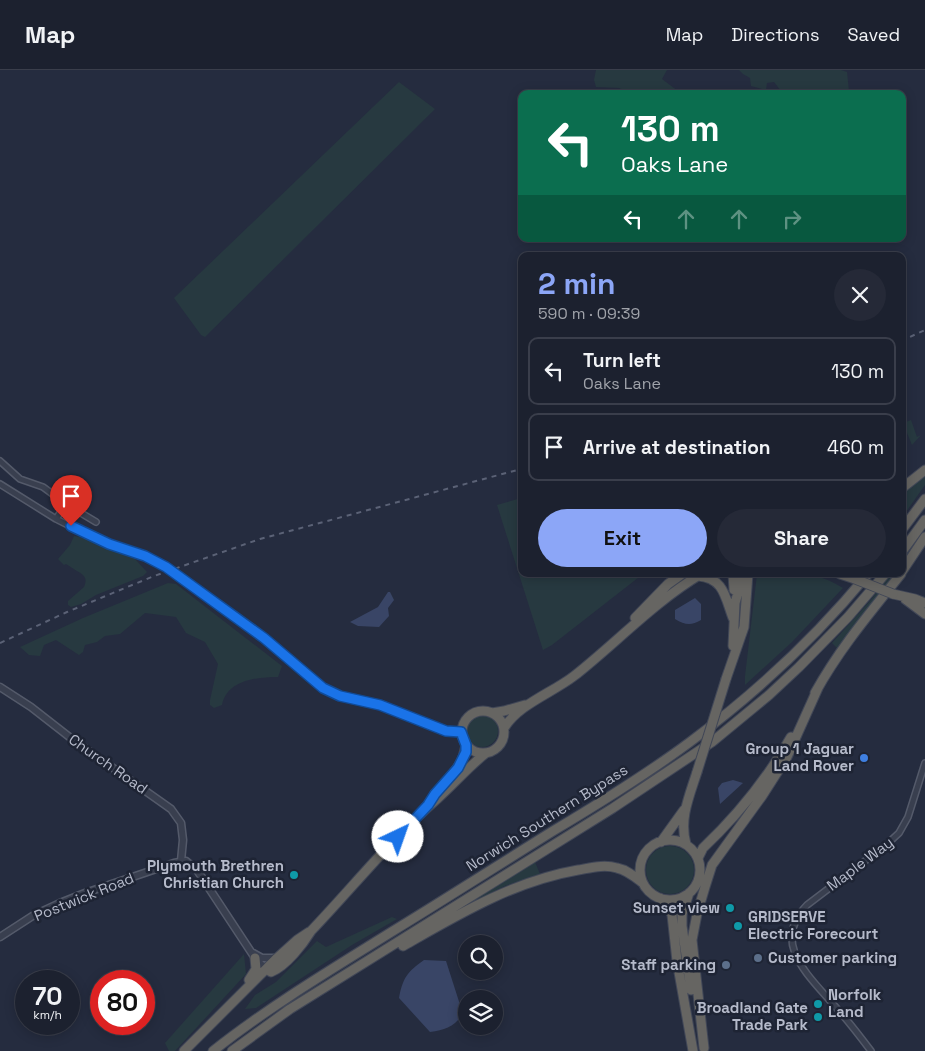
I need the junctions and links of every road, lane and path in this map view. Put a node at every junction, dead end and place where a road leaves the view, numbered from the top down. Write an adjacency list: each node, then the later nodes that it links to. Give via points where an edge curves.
1 (0, 461): 8 (street, via 20,478 42,487)
2 (925, 470): 4 (highway)
3 (0, 484): 5 (street)
4 (906, 485)
5 (6, 489): 6 (street); 9 (street)
6 (0, 491)
7 (925, 498): 12 (highway)
8 (66, 504): 9 (street); 11 (street)
9 (56, 518): 41 (street, via 166,567 264,638 323,688 340,696 380,705 446,731)
10 (925, 520): 14 (highway)
11 (96, 522)
12 (906, 524)
13 (925, 537): 15 (highway)
14 (906, 546)
15 (906, 566)
16 (675, 577): 28 (highway)
17 (678, 577): 28 (highway)
18 (688, 577): 28 (highway)
19 (692, 577): 34 (highway)
20 (707, 577): 33 (highway, via 718,582)
21 (733, 577): 31 (highway)
22 (740, 577): 31 (highway)
23 (748, 577): 35 (highway, via 744,627)
24 (848, 577): 29 (highway, bridge)
25 (865, 577): 63 (highway, Norwich Southern Bypass, via 773,674 689,743 270,1009)
26 (882, 577): 59 (highway, Norwich Southern Bypass, via 799,667 712,742 613,808)
27 (898, 577): 37 (highway, via 852,634)
28 (668, 584): 34 (highway)
29 (899, 596): 30 (highway); 32 (highway)
30 (925, 602)
31 (735, 603): 33 (highway)
32 (925, 614)
33 (735, 623): 35 (highway)
34 (620, 636): 38 (highway, via 572,678)
35 (732, 659): 46 (highway, bridge)
36 (0, 687): 50 (street, Church Road, via 171,809 181,823)
37 (818, 688): 49 (highway, via 775,765 738,812 703,848); 61 (highway, via 787,757 712,865 705,887 692,940)
38 (535, 701): 39 (highway); 40 (highway)
39 (492, 713): 40 (highway); 41 (highway, via 473,713 462,724)
40 (504, 728): 43 (highway, via 499,746)
41 (461, 732): 42 (highway)
42 (466, 745): 43 (highway, via 476,752); 45 (highway, via 458,768)
43 (486, 753): 45 (highway)
44 (925, 763): 66 (street, Maple Way, via 908,817 899,834 807,905 794,927 792,946 799,964)
45 (428, 805): 54 (highway)
46 (684, 810): 47 (highway); 48 (highway)
47 (661, 842): 48 (highway, via 674,840); 51 (highway, via 643,857)
48 (686, 844): 49 (highway)
49 (698, 858): 52 (highway, via 699,877)
50 (181, 861): 55 (street, Postwick Road, via 60,903); 56 (street, via 197,870)
51 (643, 883): 53 (highway); 59 (highway, via 627,872 609,866 542,878 489,899)
52 (689, 893): 53 (highway, via 670,900); 61 (highway, via 682,926 693,1008)
53 (659, 898): 65 (highway, via 667,904 672,915)
54 (311, 931): 57 (highway); 58 (highway, via 279,967 272,972)
55 (0, 937)
56 (254, 955): 57 (street); 58 (street); 60 (highway, via 254,973)
57 (277, 958): 58 (highway)
58 (266, 969): 60 (highway)
59 (321, 989): 64 (highway)
60 (234, 1001): 62 (highway)
61 (704, 1050)
62 (184, 1051)
63 (213, 1051)
64 (232, 1051)
65 (693, 1051)
66 (871, 1051)

